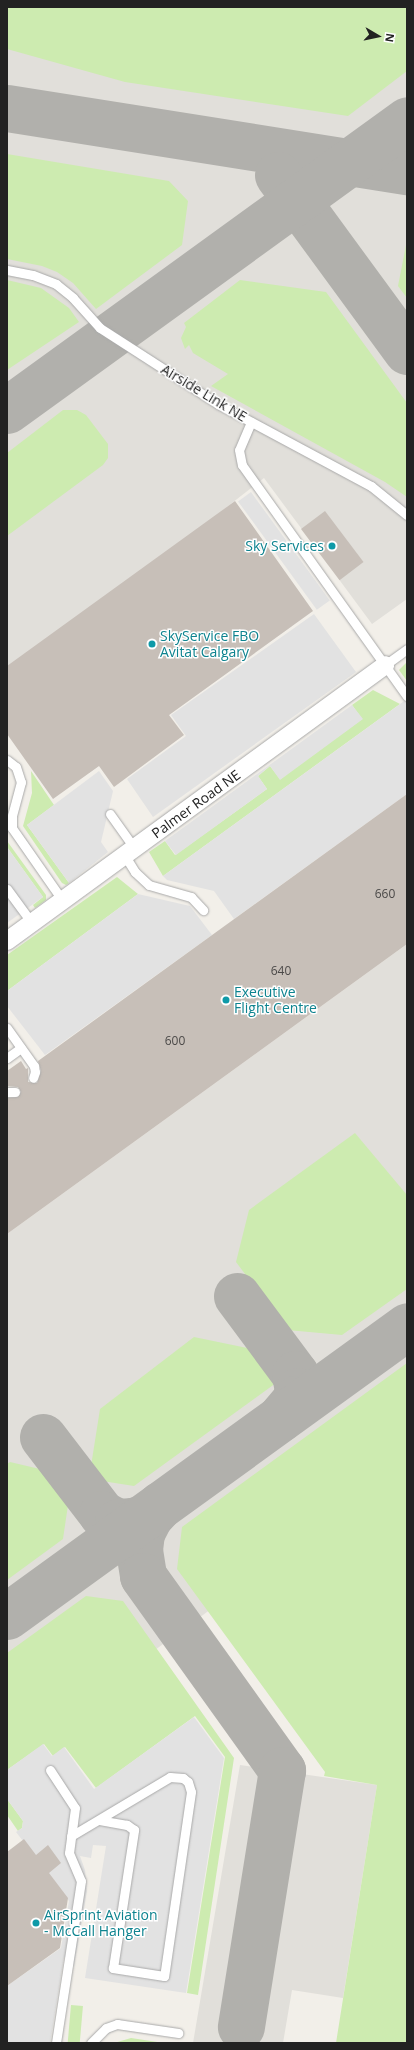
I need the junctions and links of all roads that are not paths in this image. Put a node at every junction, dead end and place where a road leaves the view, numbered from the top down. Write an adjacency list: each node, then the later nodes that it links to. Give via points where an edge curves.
1 (7, 270): 2 (lane, Airside Link NE, via 33,275 56,284 73,298 100,328 218,404)
2 (251, 422): 3 (lane, Airside Link NE, via 371,486 388,497); 5 (lane, via 239,450 242,465)
3 (407, 515)
4 (407, 649): 5 (lane)
5 (385, 665): 6 (lane); 9 (street, Palmer Road NE)
6 (407, 696)
7 (7, 760): 11 (lane, via 16,767 21,782 12,816 12,828)
8 (110, 814): 9 (lane)
9 (130, 852): 11 (street, Palmer Road NE); 12 (lane, via 135,872 149,885 191,898)
10 (7, 889): 13 (lane)
11 (63, 901): 13 (street, Palmer Road NE)
12 (203, 910)
13 (32, 923): 14 (street, Palmer Road NE)
14 (7, 941)
15 (7, 1028): 16 (lane)
16 (21, 1048): 17 (lane); 18 (lane, via 35,1069)
17 (7, 1058)
18 (33, 1078)
19 (50, 1770): 21 (lane, via 74,1804)
20 (98, 1820): 20 (lane, via 170,1776 183,1778 190,1786 164,1976 113,1968 134,1830 127,1825); 21 (lane)
21 (71, 1836): 23 (lane, via 69,1853 81,1888)
22 (178, 2033): 24 (lane, via 117,2024 102,2031)
23 (56, 2043)
24 (91, 2043)

